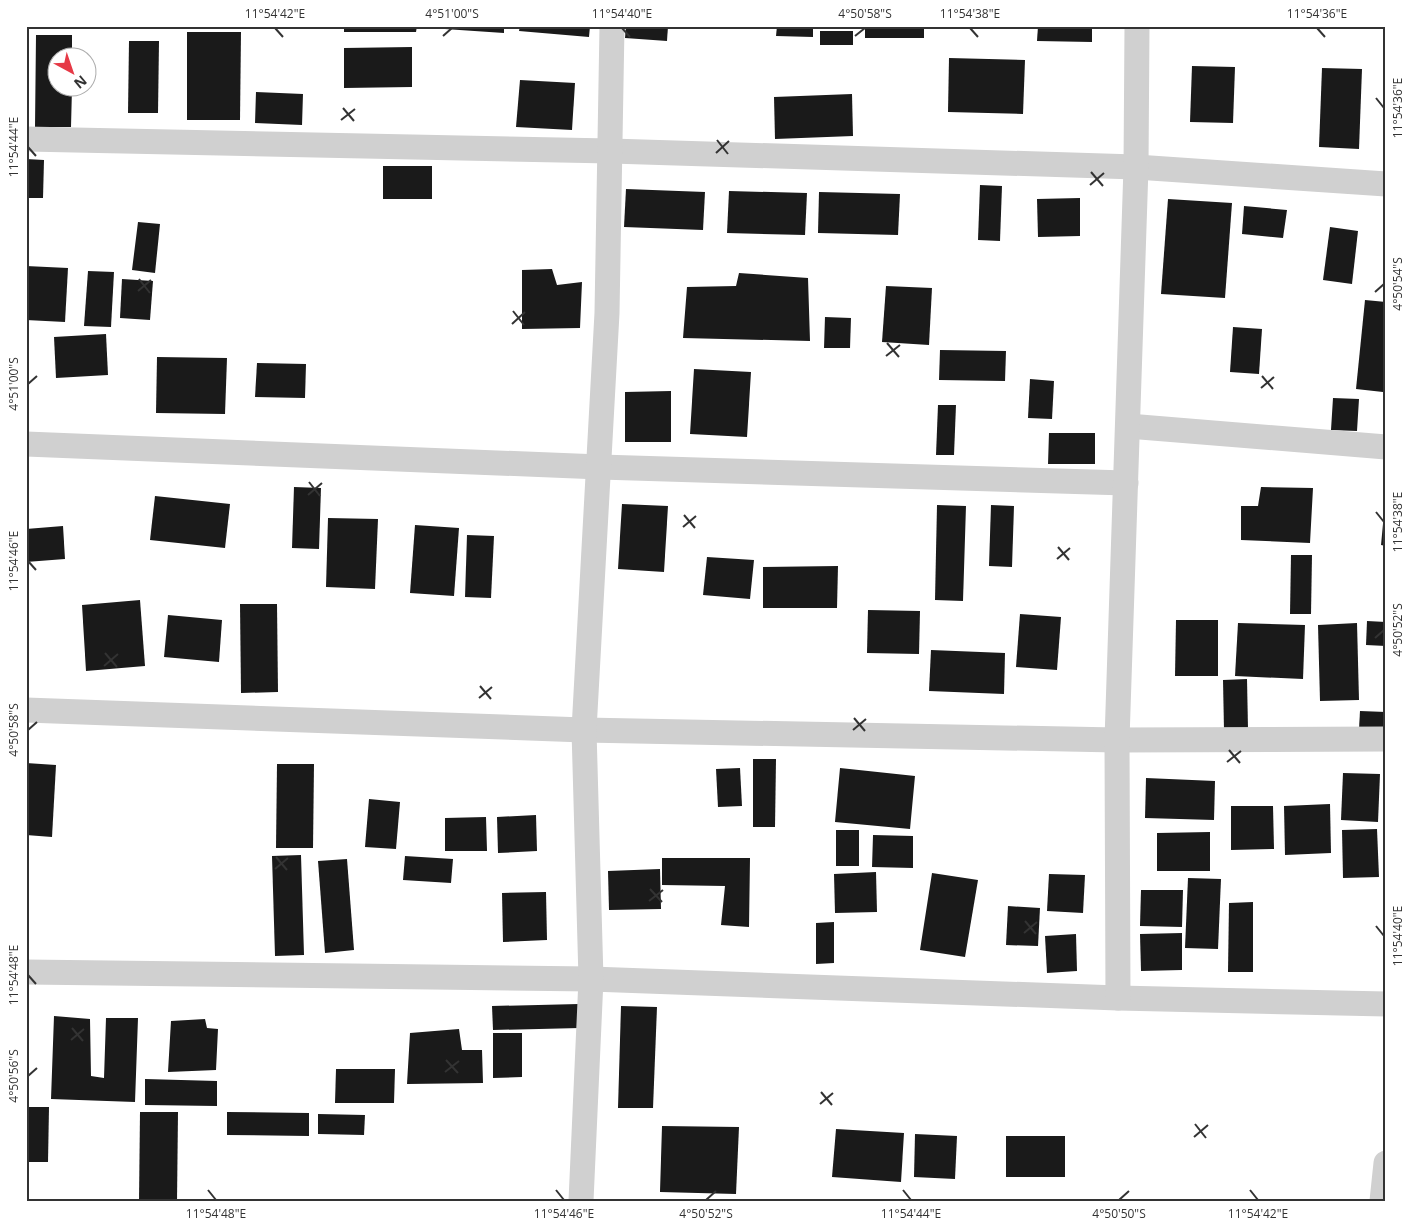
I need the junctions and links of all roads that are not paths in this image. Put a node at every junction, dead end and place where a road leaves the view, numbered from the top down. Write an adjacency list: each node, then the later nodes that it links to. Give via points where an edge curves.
1 (612, 26): 4 (street)
2 (1137, 26): 5 (street)
3 (26, 139): 4 (street)
4 (611, 151): 5 (street); 10 (street)
5 (1136, 167): 6 (street); 7 (street)
6 (1386, 184)
7 (1128, 426): 9 (street); 11 (street)
8 (26, 444): 10 (street)
9 (1386, 447)
10 (600, 467): 11 (street); 13 (street)
11 (1126, 484): 15 (street)
12 (26, 710): 13 (street)
13 (584, 730): 15 (street); 17 (street)
14 (1386, 739): 15 (street)
15 (1117, 740): 18 (street)
16 (26, 972): 17 (street)
17 (591, 978): 18 (street); 21 (street)
18 (1118, 998): 19 (street)
19 (1386, 1004)
20 (1386, 1164): 22 (street)
21 (581, 1201)
22 (1382, 1201)

